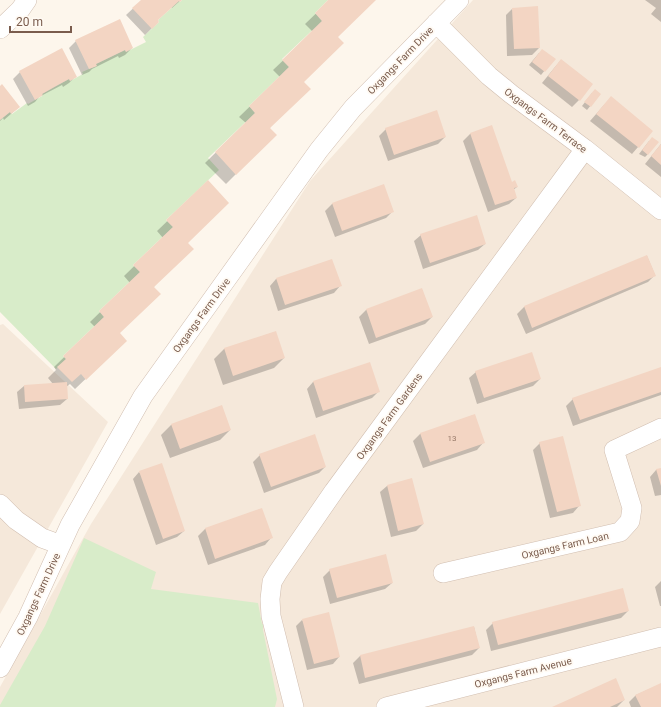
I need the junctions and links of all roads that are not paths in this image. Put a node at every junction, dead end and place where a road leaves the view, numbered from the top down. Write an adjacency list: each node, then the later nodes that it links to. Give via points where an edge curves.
1 (26, 0): 4 (street, via 20,10)
2 (459, 0): 3 (street, Oxgangs Farm Drive)
3 (436, 23): 5 (street, Oxgangs Farm Terrace, via 489,76); 9 (street, Oxgangs Farm Drive, via 353,108 319,150 143,396)
4 (0, 29)
5 (585, 149): 6 (street, Oxgangs Farm Terrace); 13 (street, Oxgangs Farm Gardens, via 334,492 272,582 271,616)
6 (661, 210)
7 (661, 428): 10 (street, Oxgangs Farm Loan, via 614,450 632,508 630,521 620,532)
8 (0, 504): 9 (street, via 35,534)
9 (61, 545): 12 (street, Oxgangs Farm Drive, via 28,617)
10 (443, 574)
11 (661, 637): 14 (street, Oxgangs Farm Avenue)
12 (0, 668)
13 (294, 707)
14 (386, 707)

